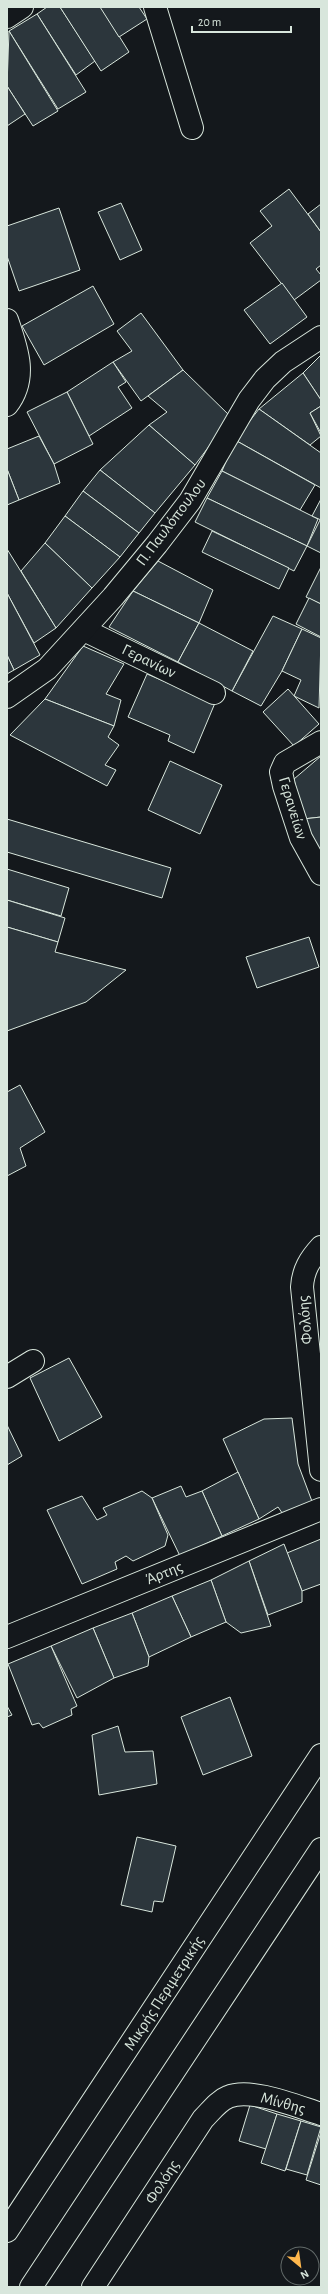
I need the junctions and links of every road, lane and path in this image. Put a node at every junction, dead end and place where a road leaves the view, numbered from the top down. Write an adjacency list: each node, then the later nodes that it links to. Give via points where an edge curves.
1 (22, 7): 3 (street)
2 (155, 7): 4 (street)
3 (7, 17)
4 (192, 128)
5 (7, 320): 7 (street, via 18,356 20,376 18,388)
6 (321, 337): 8 (street, Π. Παυλόπουλου, via 283,362 265,379 249,400 190,501)
7 (7, 405)
8 (84, 630): 9 (street, Γερανίων); 10 (street, Π. Παυλόπουλου, via 47,669)
9 (214, 693)
10 (7, 697)
11 (321, 742): 12 (street, Γερανείων, via 285,763 281,772 301,838)
12 (321, 874)
13 (321, 1247): 16 (street, Φολόης, via 304,1271 302,1287)
14 (33, 1362): 15 (street)
15 (7, 1377)
16 (321, 1470)
17 (321, 1509): 18 (street, Άρτης)
18 (7, 1637)
19 (321, 1755): 23 (street, Μικρής Περιμετρικής)
20 (321, 1849): 24 (street)
21 (244, 2094): 22 (street, Μίνθης); 25 (street, Φολόης, via 223,2099 204,2119)
22 (321, 2114)
23 (7, 2231)
24 (32, 2287)
25 (93, 2287)

